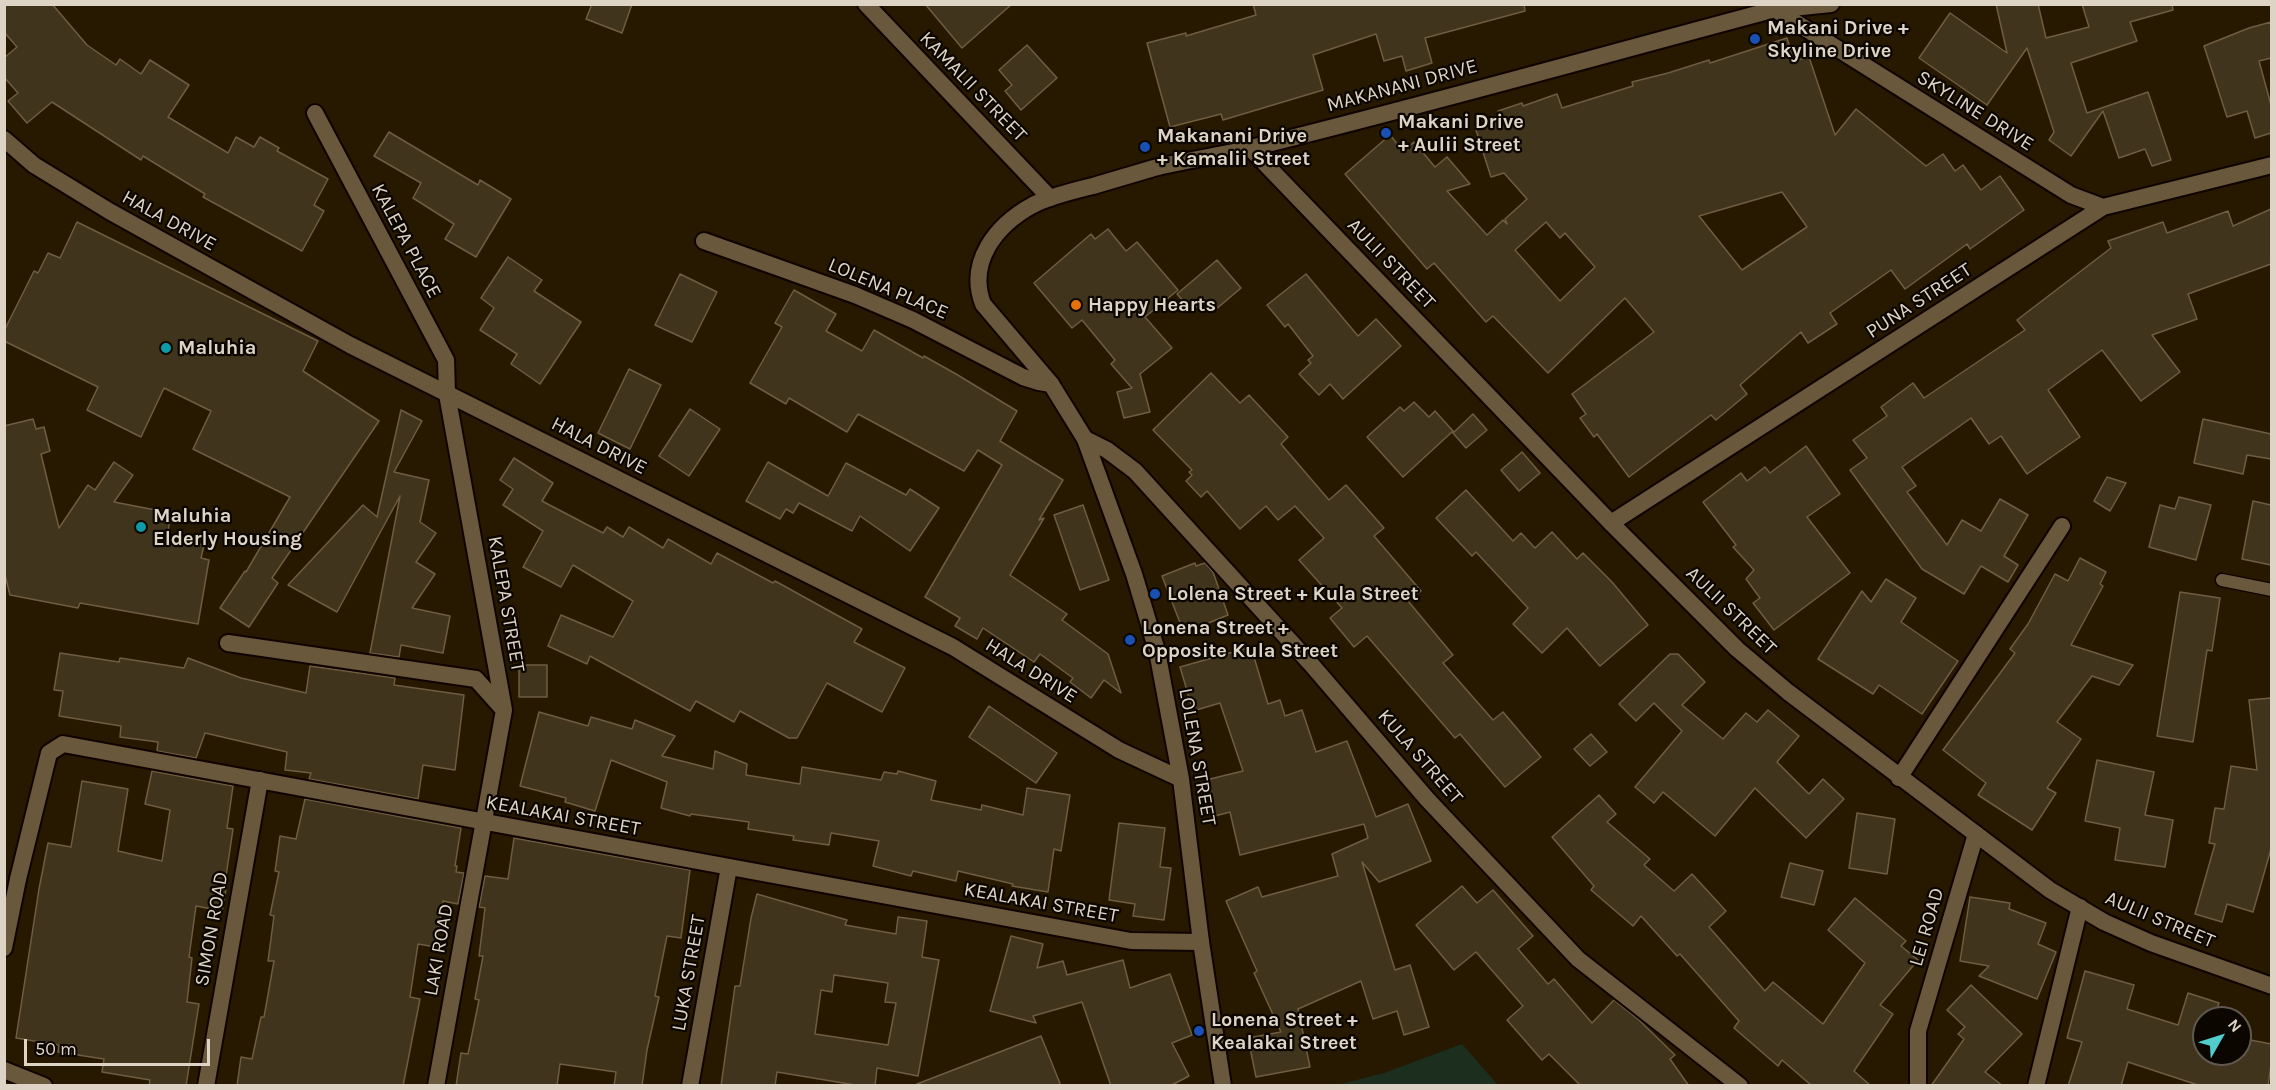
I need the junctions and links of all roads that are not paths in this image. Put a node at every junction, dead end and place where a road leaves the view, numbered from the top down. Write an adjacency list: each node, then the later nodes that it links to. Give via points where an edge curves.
1 (866, 4): 8 (street, KAMALII STREET)
2 (1831, 4): 3 (street, MAKANANI DRIVE)
3 (1770, 7): 6 (street, MAKANANI DRIVE); 9 (street, SKYLINE DRIVE, via 2071,195)
4 (315, 113): 12 (street, KALEPA PLACE, via 446,360)
5 (4, 139): 12 (street, HALA DRIVE, via 34,165 109,211 350,345)
6 (1250, 148): 8 (street, MAKANANI DRIVE, via 1155,168); 14 (street, AULII STREET)
7 (2271, 165): 9 (street, PUNA STREET)
8 (1050, 198): 11 (street, MAKANANI DRIVE, via 1021,213 999,231 979,264 978,291 986,309)
9 (2103, 207): 14 (street, PUNA STREET)
10 (704, 241): 11 (street, LOLENA PLACE, via 855,295 1023,377)
11 (1051, 384): 13 (street, LOLENA STREET)
12 (447, 394): 19 (street, KALEPA STREET); 21 (street, HALA DRIVE, via 953,647 1119,750)
13 (1085, 439): 21 (street, LOLENA STREET, via 1115,518 1157,651); 36 (street, KULA STREET, via 1135,471 1311,664 1427,799 1578,959)
14 (1611, 523): 20 (street, AULII STREET, via 1737,649)
15 (2062, 526): 20 (street)
16 (2222, 580): 17 (lane)
17 (2271, 590)
18 (228, 643): 19 (street, via 476,679)
19 (504, 710): 23 (street, KALEPA STREET)
20 (1899, 778): 24 (street, AULII STREET)
21 (1181, 779): 27 (street, LOLENA STREET)
22 (260, 780): 23 (street, KEALAKAI STREET); 28 (street, KEALAKAI STREET, via 63,744 49,753); 32 (street, SIMON ROAD)
23 (483, 822): 25 (street, KEALAKAI STREET); 33 (street, LAKI ROAD)
24 (1976, 834): 26 (street, AULII STREET, via 2050,890); 37 (street, LEI ROAD, via 1918,1031)
25 (729, 867): 27 (street, KEALAKAI STREET, via 1131,941); 34 (street, LUKA STREET)
26 (2080, 907): 29 (street, AULII STREET, via 2151,943); 38 (street)
27 (1201, 942): 35 (street, LOLENA STREET)
28 (4, 948)
29 (2271, 986)
30 (4, 1070): 31 (street)
31 (44, 1086)
32 (206, 1086)
33 (436, 1086)
34 (690, 1086)
35 (1223, 1086)
36 (1740, 1086)
37 (1918, 1086)
38 (2036, 1086)

